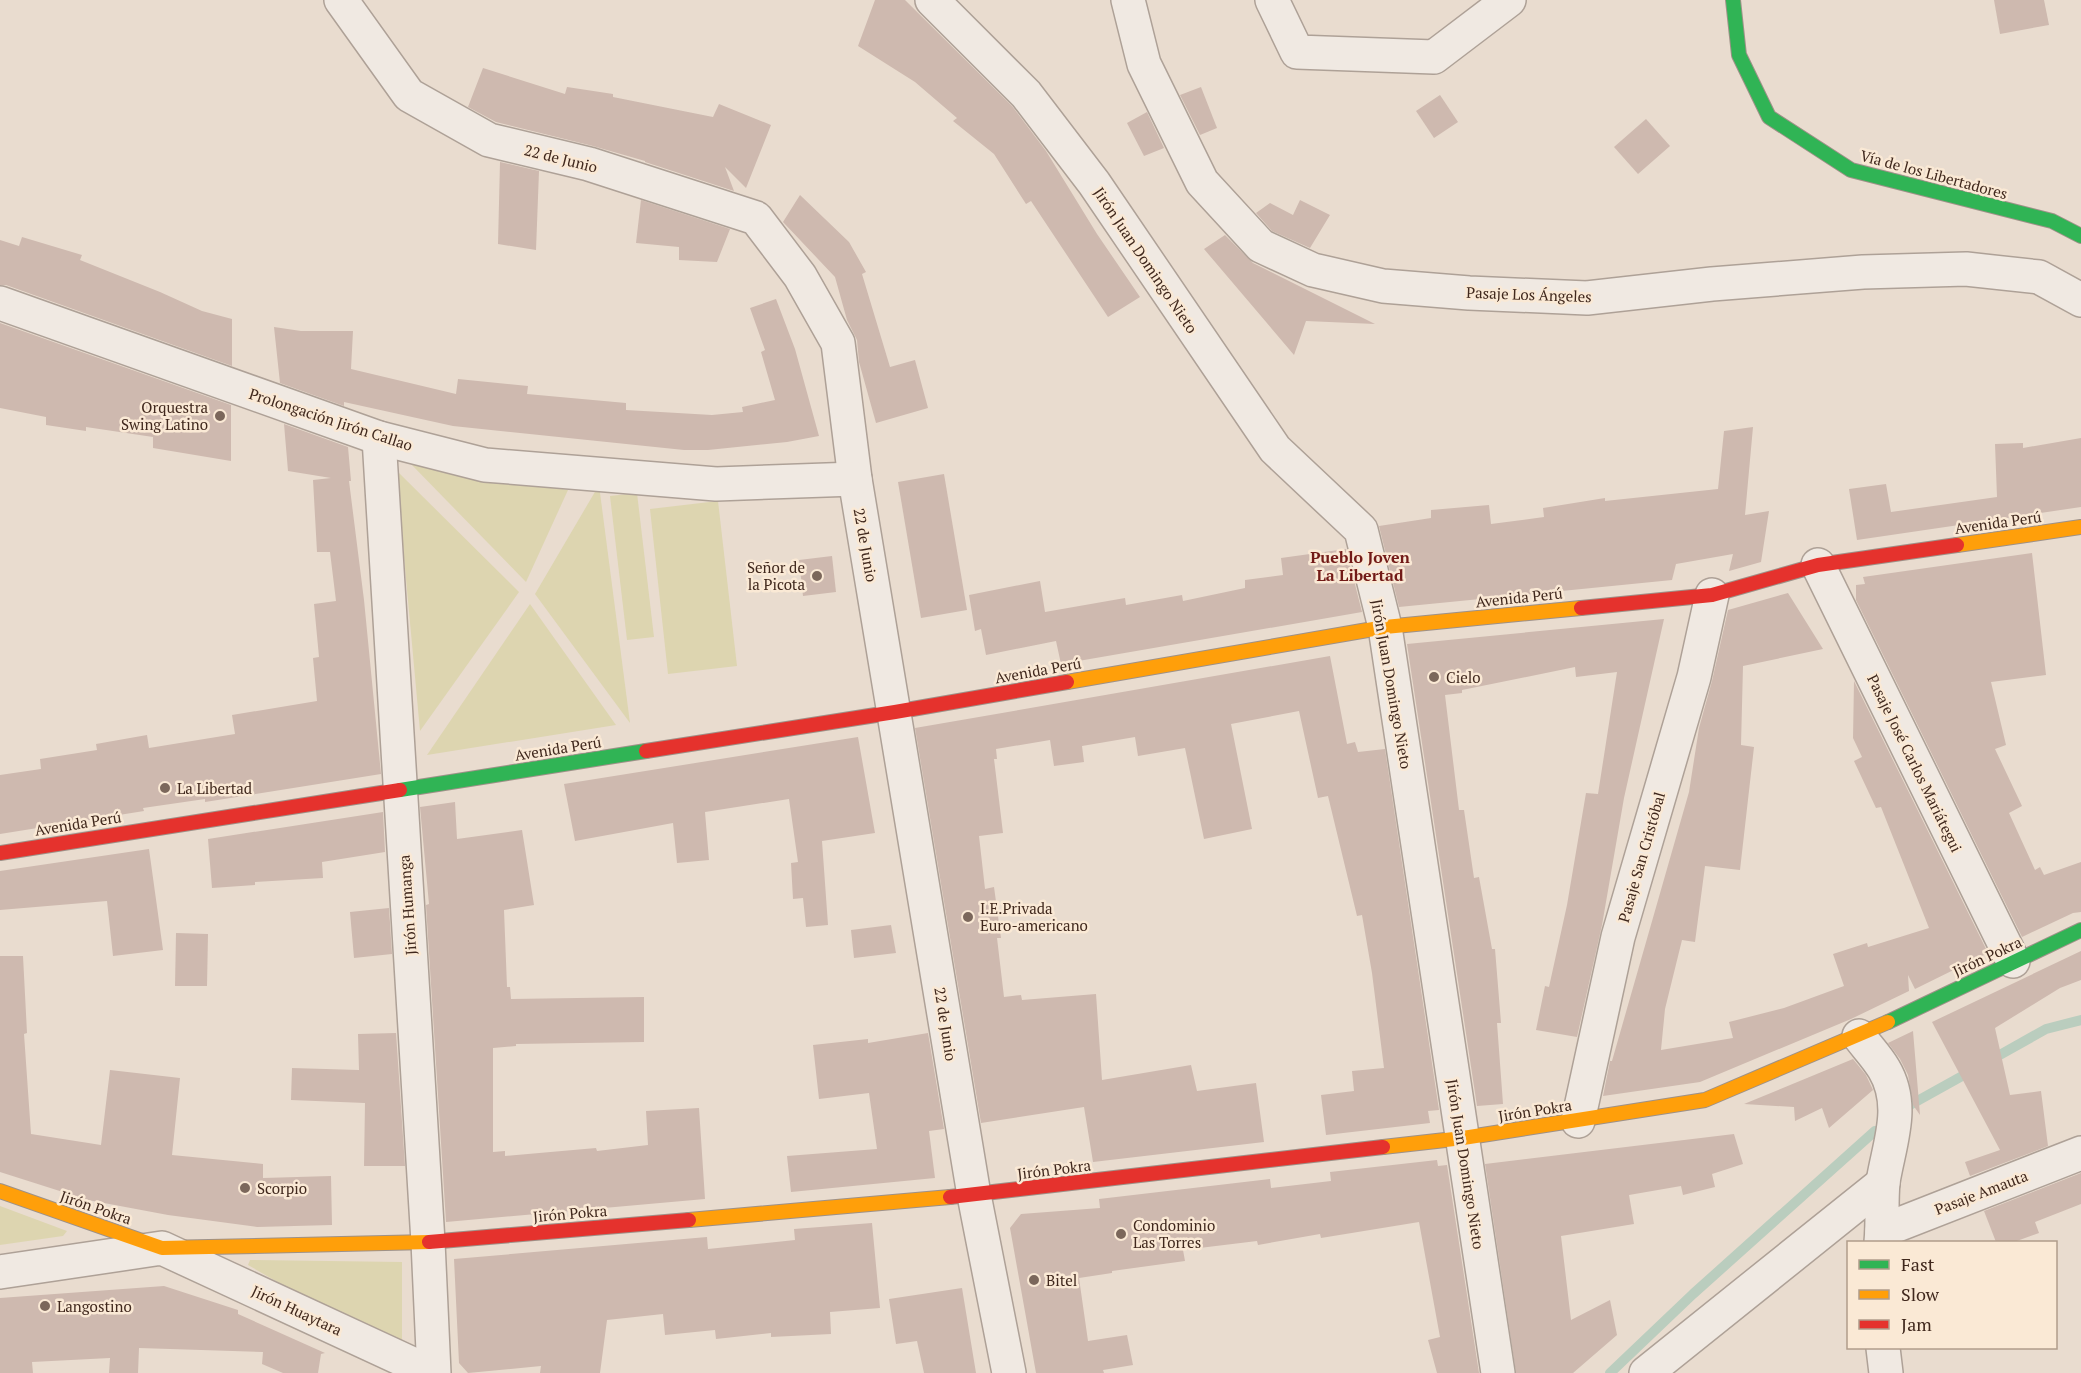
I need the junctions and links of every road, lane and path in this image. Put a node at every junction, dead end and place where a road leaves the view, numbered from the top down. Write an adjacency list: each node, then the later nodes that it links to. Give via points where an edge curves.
1 (341, 0): 11 (street, 22 de Junio, via 409,95 489,140 589,164 756,218 800,276 838,342)
2 (933, 0): 15 (street, Jirón Juan Domingo Nieto, via 1026,94 1094,183 1275,449 1361,530)
3 (1128, 0): 8 (street, Pasaje Los Ángeles, via 1144,64 1202,182 1261,246 1313,270 1383,286 1587,298 1863,272 1966,268 2039,277)
4 (1272, 0): 5 (street, via 1297,52 1434,57)
5 (1509, 0)
6 (1733, 0): 7 (main road, Vía de los Libertadores, via 1739,56 1769,117 1851,170 2052,221)
7 (2081, 236)
8 (2081, 300)
9 (0, 303): 10 (street, Prolongación Jirón Callao)
10 (379, 438): 11 (street, Prolongación Jirón Callao, via 485,465 589,474 716,484); 17 (street, Jirón Humanga)
11 (855, 479): 16 (street, 22 de Junio)
12 (2081, 527): 13 (main road, Avenida Perú)
13 (1818, 565): 14 (main road, Avenida Perú); 20 (street, Pasaje José Carlos Mariátegui)
14 (1712, 595): 15 (main road, Avenida Perú); 22 (street, Pasaje San Cristóbal, via 1694,677 1618,937)
15 (1385, 627): 16 (main road, Avenida Perú); 23 (street, Jirón Juan Domingo Nieto)
16 (895, 712): 17 (main road, Avenida Perú); 27 (street, 22 de Junio)
17 (400, 789): 18 (main road, Avenida Perú); 29 (street, Jirón Humanga)
18 (0, 853)
19 (2081, 930): 20 (main road, Jirón Pokra)
20 (2013, 961): 21 (main road, Jirón Pokra)
21 (1859, 1036): 22 (main road, Jirón Pokra, via 1705,1100); 25 (street, via 1884,1069 1895,1102)
22 (1578, 1121): 23 (main road, Jirón Pokra)
23 (1462, 1138): 27 (main road, Jirón Pokra); 35 (street, Jirón Juan Domingo Nieto)
24 (2081, 1153): 28 (street, Pasaje Amauta)
25 (1883, 1183): 28 (street); 36 (street)
26 (0, 1191): 30 (main road, Jirón Pokra)
27 (974, 1195): 29 (main road, Jirón Pokra); 34 (street, 22 de Junio)
28 (1882, 1236)
29 (428, 1242): 30 (main road, Jirón Pokra); 33 (street, Jirón Humanga)
30 (162, 1248): 31 (street); 33 (street, Jirón Huaytara)
31 (0, 1272)
32 (1883, 1349): 37 (street)
33 (433, 1373)
34 (1009, 1373)
35 (1498, 1373)
36 (1646, 1373)
37 (1886, 1373)

